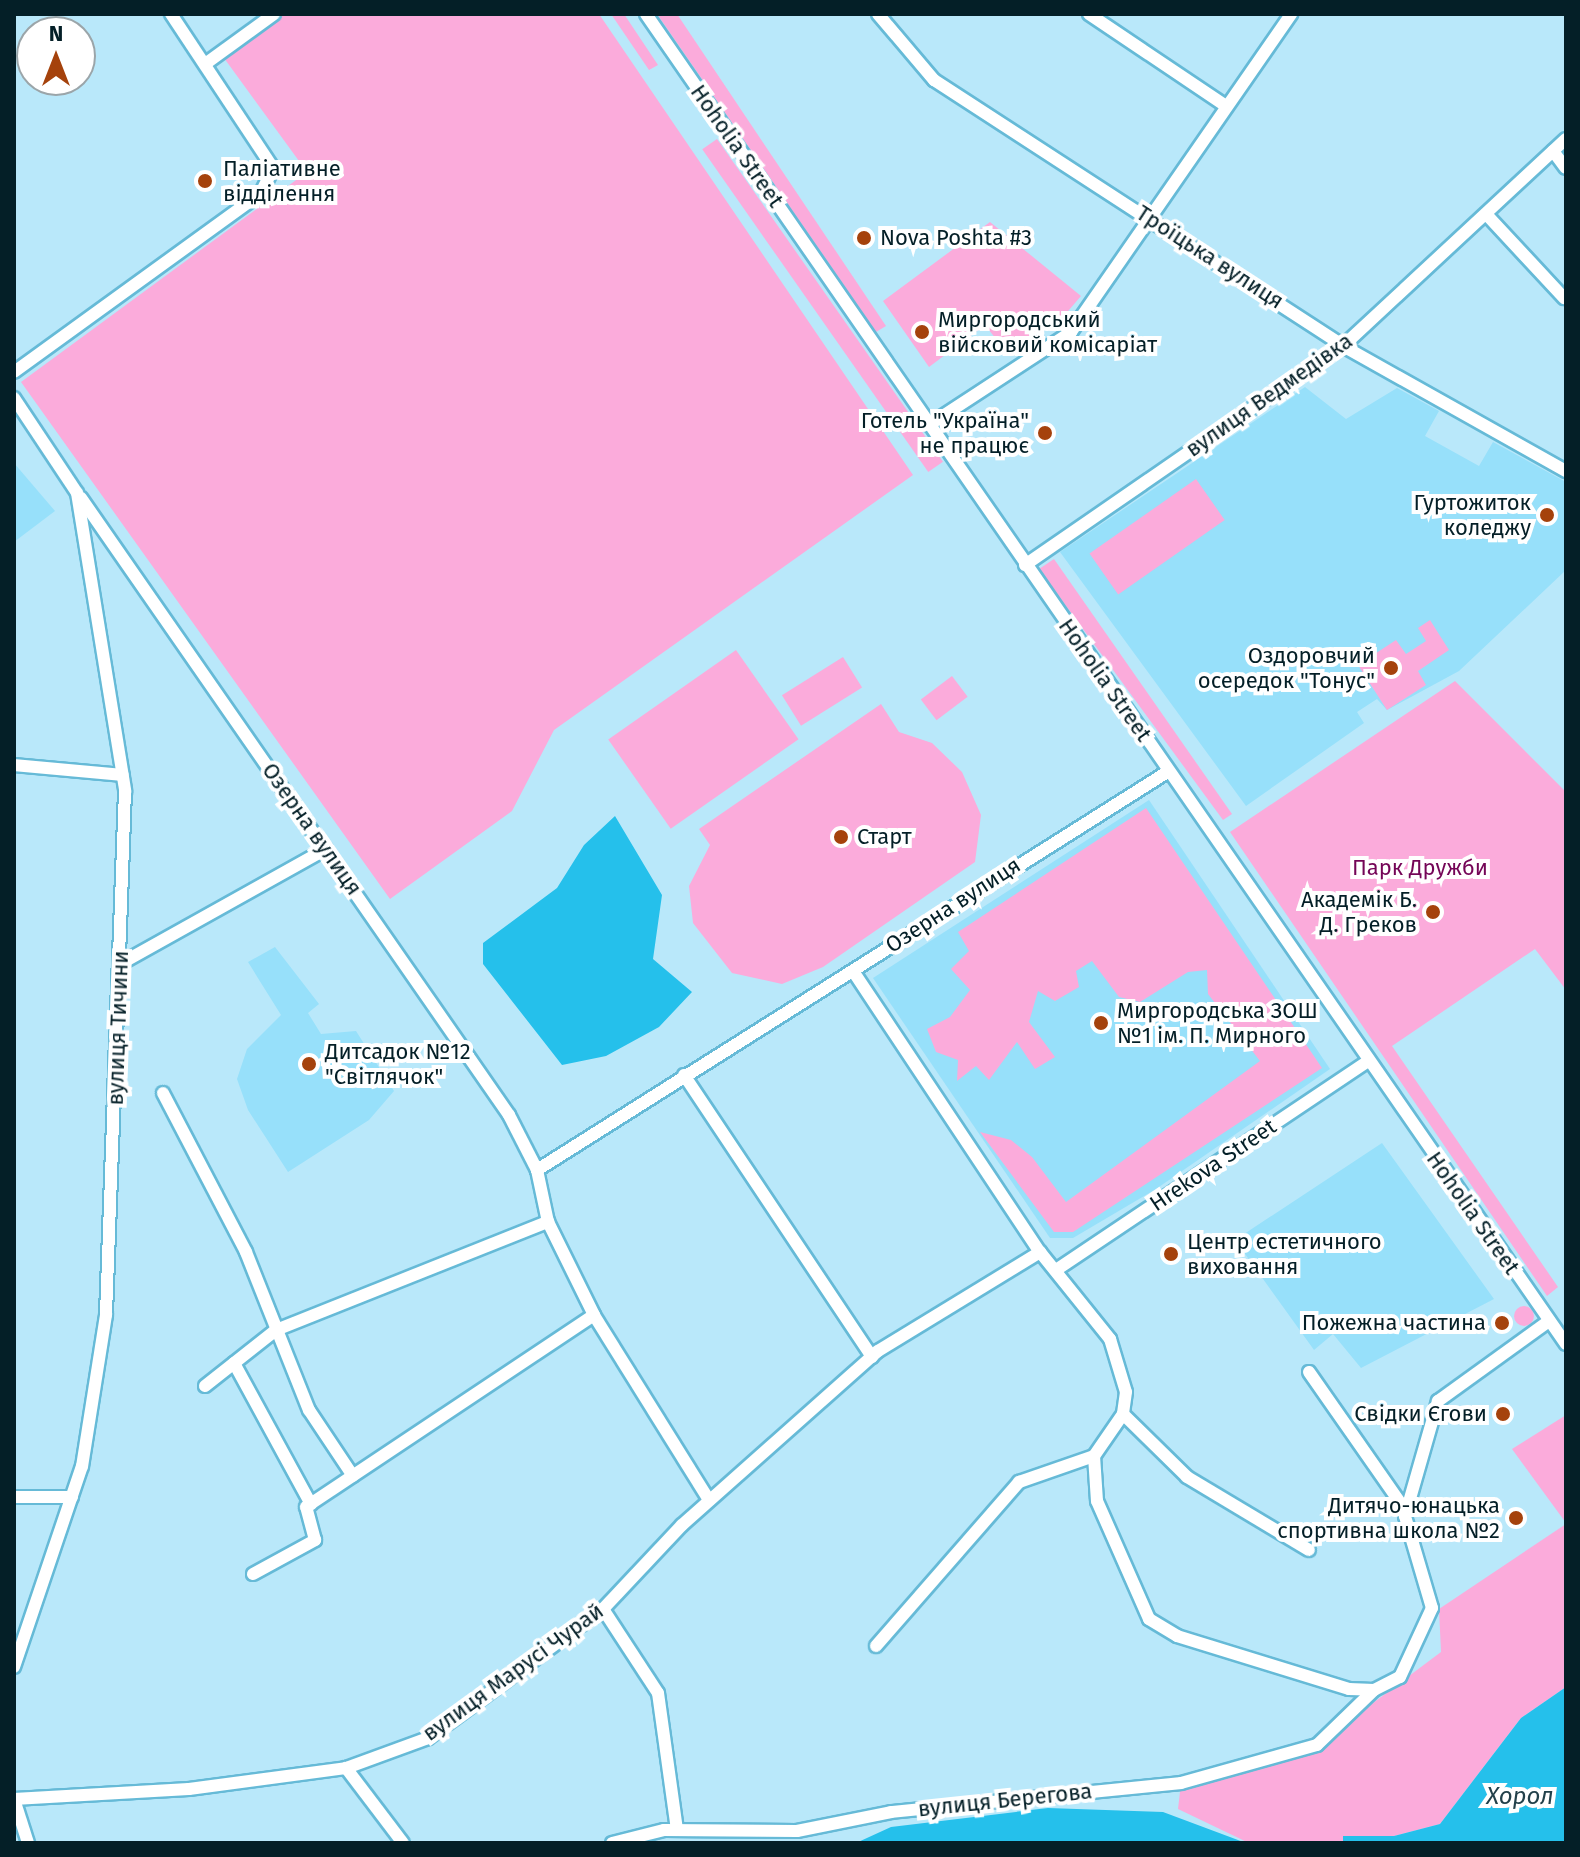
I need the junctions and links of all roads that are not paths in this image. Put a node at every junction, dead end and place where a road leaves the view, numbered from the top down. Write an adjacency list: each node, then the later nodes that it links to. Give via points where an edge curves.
1 (171, 14): 7 (street)
2 (274, 14): 7 (street)
3 (646, 14): 18 (street, Hoholia Street)
4 (878, 14): 13 (street, Троїцька вулиця, via 934,80)
5 (1089, 14): 8 (street)
6 (1291, 14): 8 (street)
7 (205, 64): 16 (street, via 273,168 261,193)
8 (1226, 106): 13 (street)
9 (1566, 139): 10 (street, вулиця Ведмедівка)
10 (1553, 151): 11 (street); 12 (street, вулиця Ведмедівка)
11 (1566, 168)
12 (1486, 214): 14 (street); 15 (street, вулиця Ведмедівка)
13 (1149, 216): 15 (street, Троїцька вулиця); 18 (street, via 1071,332)
14 (1564, 298)
15 (1343, 346): 19 (street, Троїцька вулиця); 21 (street, вулиця Ведмедівка)
16 (14, 372)
17 (14, 398): 20 (street, вулиця Тичини)
18 (929, 425): 21 (street, Hoholia Street)
19 (1566, 471)
20 (77, 493): 24 (street, вулиця Тичини); 25 (street, Озерна вулиця)
21 (1025, 565): 23 (street, Hoholia Street)
22 (14, 765): 24 (street)
23 (1169, 771): 27 (street, Озерна вулиця); 28 (street, Hoholia Street)
24 (123, 775): 26 (street, вулиця Тичини)
25 (326, 849): 26 (street); 31 (street, Озерна вулиця, via 509,1115)
26 (120, 964): 47 (street, вулиця Тичини, via 106,1315)
27 (853, 971): 29 (street, Озерна вулиця); 33 (street)
28 (1367, 1062): 34 (street, Hrekova Street); 36 (street, Hoholia Street)
29 (684, 1075): 31 (street, Озерна вулиця); 39 (street)
30 (163, 1093): 37 (street, via 246,1252)
31 (537, 1170): 32 (street, Озерна вулиця)
32 (548, 1222): 35 (street, Озерна вулиця); 37 (street)
33 (1040, 1252): 34 (street); 39 (street, вулиця Марусі Чурай)
34 (1059, 1268): 43 (street, via 1110,1339 1126,1392)
35 (594, 1315): 45 (street); 48 (street, Озерна вулиця)
36 (1549, 1321): 38 (street, Hoholia Street); 50 (street, via 1438,1401)
37 (276, 1330): 40 (street); 45 (street, via 309,1410)
38 (1566, 1344)
39 (872, 1357): 48 (street, вулиця Марусі Чурай)
40 (234, 1363): 42 (street); 49 (street)
41 (1309, 1372): 50 (street)
42 (205, 1386)
43 (1123, 1414): 44 (street); 51 (street, via 1187,1477)
44 (1094, 1456): 54 (street, via 1019,1482); 56 (street, via 1109,1542 1149,1619 1265,1667)
45 (353, 1476): 49 (street)
46 (14, 1497): 47 (street)
47 (72, 1497): 55 (street, вулиця Тичини)
48 (709, 1500): 53 (street, вулиця Марусі Чурай)
49 (311, 1504): 52 (street, via 315,1540)
50 (1406, 1511): 56 (street, вулиця Берегова, via 1432,1608 1400,1677)
51 (1309, 1550)
52 (253, 1574)
53 (603, 1609): 57 (street, вулиця Марусі Чурай, via 428,1738); 59 (street, via 658,1693)
54 (876, 1646)
55 (14, 1667)
56 (1374, 1690): 59 (street, вулиця Берегова, via 1317,1745 1181,1783 891,1812 797,1831)
57 (346, 1768): 58 (street, вулиця Марусі Чурай, via 189,1789); 61 (street)
58 (14, 1799): 60 (street)
59 (677, 1830): 62 (street, вулиця Берегова)
60 (28, 1843)
61 (403, 1843)
62 (612, 1843)

